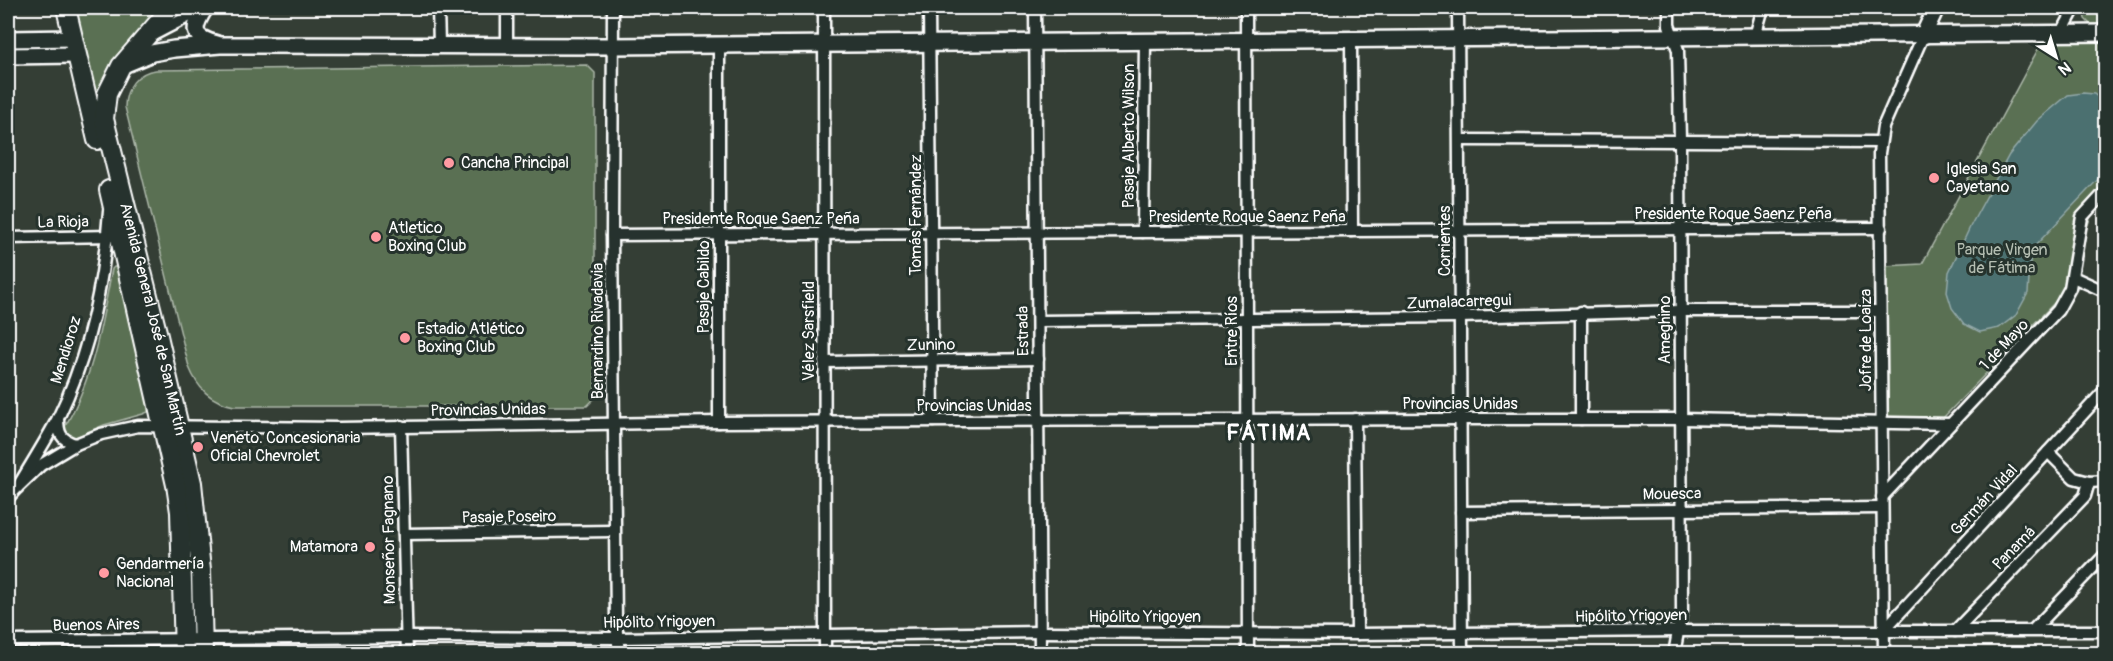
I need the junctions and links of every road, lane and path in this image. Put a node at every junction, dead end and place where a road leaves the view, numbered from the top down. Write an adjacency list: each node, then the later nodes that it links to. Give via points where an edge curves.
1 (66, 8): 34 (main road, Avenida General José de San Martín)
2 (171, 8): 23 (main road, Avenida General José de San Martín)
3 (205, 8): 23 (street); 31 (street, via 195,26 196,32 203,40)
4 (438, 8): 32 (street)
5 (507, 8): 29 (street)
6 (613, 8): 35 (street, Bernardino Rivadavia)
7 (824, 8): 30 (street, Vélez Sarsfield)
8 (929, 8): 28 (street, Tomás Fernández)
9 (1035, 8): 27 (street, Estrada)
10 (1246, 8): 26 (street, Entre Ríos)
11 (1458, 8): 21 (street, Corrientes)
12 (1669, 8): 20 (street, Ameghino)
13 (1763, 8): 18 (street)
14 (1936, 8): 19 (street)
15 (2075, 8): 17 (street)
16 (2106, 33): 17 (street)
17 (2061, 34): 19 (street)
18 (1755, 36): 19 (street); 20 (street)
19 (1923, 36): 40 (street, Jofre de Loaiza)
20 (1672, 37): 21 (street); 39 (street, Ameghino, via 1678,50)
21 (1458, 38): 24 (street); 38 (street, Corrientes)
22 (8, 39): 34 (street)
23 (144, 39): 37 (main road, Avenida General José de San Martín)
24 (1351, 39): 26 (street); 44 (street)
25 (1145, 40): 26 (street); 27 (street); 46 (street, Pasaje Alberto Wilson)
26 (1246, 40): 47 (street, Entre Ríos)
27 (1035, 41): 28 (street); 49 (street, Estrada)
28 (930, 42): 30 (street); 48 (street, Tomás Fernández)
29 (507, 44): 32 (street); 35 (street)
30 (824, 44): 33 (street); 50 (street, Vélez Sarsfield)
31 (220, 45): 32 (street); 37 (street, via 152,53)
32 (439, 45)
33 (720, 45): 35 (street); 52 (street, Pasaje Cabildo)
34 (74, 46): 36 (street); 53 (main road, Avenida General José de San Martín, via 110,196)
35 (612, 46): 51 (street, Bernardino Rivadavia)
36 (8, 56)
37 (121, 66): 80 (main road, Avenida General José de San Martín, via 107,94 104,119 158,336)
38 (1460, 140): 39 (street); 45 (street, Corrientes)
39 (1680, 140): 40 (street); 43 (street, Ameghino)
40 (1880, 142): 42 (street, Jofre de Loaiza)
41 (2106, 191): 55 (street, 1 de Mayo, via 2082,217)
42 (1881, 228): 43 (street, Presidente Roque Saenz Peña); 58 (street, Jofre de Loaiza)
43 (1680, 229): 45 (street, Presidente Roque Saenz Peña); 57 (street, Ameghino)
44 (1352, 231): 45 (street, Presidente Roque Saenz Peña); 47 (street, Presidente Roque Saenz Peña)
45 (1460, 231): 60 (street, Corrientes)
46 (1143, 232): 47 (street, Presidente Roque Saenz Peña); 49 (street, Presidente Roque Saenz Peña)
47 (1246, 232): 62 (street, Entre Ríos)
48 (931, 233): 49 (street, Presidente Roque Saenz Peña); 50 (street, Presidente Roque Saenz Peña); 64 (street, Tomás Fernández)
49 (1036, 233): 61 (street, Estrada)
50 (824, 234): 52 (street, Presidente Roque Saenz Peña); 65 (street, Vélez Sarsfield)
51 (612, 235): 52 (street, Presidente Roque Saenz Peña); 77 (street, Bernardino Rivadavia)
52 (719, 235): 75 (street, Pasaje Cabildo)
53 (113, 236): 54 (street, La Rioja); 67 (street, Mendioroz, via 81,359); 80 (main road, Avenida General José de San Martín)
54 (8, 238)
55 (2073, 277): 56 (street); 79 (street, 1 de Mayo, via 2058,310)
56 (2106, 292)
57 (1680, 310): 58 (street, Zumalacarregui); 59 (street, Zumalacarregui); 72 (street, Ameghino)
58 (1880, 311): 76 (street, Jofre de Loaiza)
59 (1581, 312): 60 (street, Zumalacarregui); 71 (street)
60 (1460, 317): 62 (street, Zumalacarregui); 68 (street, Corrientes)
61 (1038, 321): 62 (street, Zumalacarregui); 63 (street, Estrada)
62 (1247, 321): 69 (street, Entre Ríos)
63 (1038, 359): 64 (street, Zunino); 74 (street, Estrada)
64 (932, 360): 65 (street, Zunino); 73 (street, Tomás Fernández)
65 (824, 362): 78 (street, Vélez Sarsfield)
66 (2106, 389): 83 (street, Germán Vidal)
67 (58, 418): 82 (street, via 59,435); 86 (street, Mendioroz)
68 (1461, 418): 70 (street, Provincias Unidas); 71 (street, Provincias Unidas); 90 (street, Corrientes)
69 (1247, 419): 70 (street, Provincias Unidas); 74 (street, Provincias Unidas); 100 (street, Entre Ríos)
70 (1355, 419): 101 (street)
71 (1581, 419): 72 (street, Provincias Unidas)
72 (1681, 419): 76 (street, Provincias Unidas); 89 (street, Ameghino)
73 (933, 421): 74 (street, Provincias Unidas); 78 (street, Provincias Unidas)
74 (1038, 421): 99 (street, Estrada)
75 (719, 422): 77 (street, Provincias Unidas); 78 (street, Provincias Unidas)
76 (1882, 422): 79 (street, Provincias Unidas); 88 (street, Jofre de Loaiza)
77 (613, 423): 81 (street, Provincias Unidas); 91 (street, Bernardino Rivadavia)
78 (824, 423): 103 (street, Vélez Sarsfield)
79 (1950, 424): 88 (street, 1 de Mayo)
80 (170, 425): 81 (street, Provincias Unidas); 82 (street, Provincias Unidas, via 118,429); 107 (main road, Avenida General José de San Martín, via 180,512); 108 (main road, Avenida General José de San Martín, via 193,492)
81 (401, 426): 92 (street, Monseñor Fagnano)
82 (75, 444): 86 (street, Provincias Unidas)
83 (2048, 452): 85 (street, via 2074,478); 96 (street, Germán Vidal)
84 (2106, 481): 85 (street)
85 (2089, 482): 97 (street, Panamá, via 2085,496)
86 (12, 485): 87 (street, Mendioroz)
87 (8, 498)
88 (1882, 503): 89 (street, Mouesca); 96 (street, Jofre de Loaiza)
89 (1681, 508): 90 (street, Mouesca); 95 (street, Ameghino, via 1682,610)
90 (1461, 512): 102 (street, Corrientes)
91 (614, 531): 92 (street, Pasaje Poseiro); 105 (street, Bernardino Rivadavia)
92 (404, 534): 104 (street, Monseñor Fagnano)
93 (2106, 554): 94 (street)
94 (2033, 630): 97 (street, Hipólito Yrigoyen); 98 (street, Hipólito Yrigoyen)
95 (1678, 631): 96 (street, Hipólito Yrigoyen); 102 (street, Hipólito Yrigoyen); 115 (street, Ameghino)
96 (1883, 631): 97 (street, Hipólito Yrigoyen); 116 (street, Jofre de Loaiza)
97 (1954, 631)
98 (2106, 631)
99 (1040, 632): 100 (street, Hipólito Yrigoyen); 103 (street, Hipólito Yrigoyen); 112 (street, Estrada)
100 (1247, 633): 101 (street, Hipólito Yrigoyen); 113 (street, Entre Ríos)
101 (1358, 634): 102 (street, Hipólito Yrigoyen)
102 (1461, 634): 114 (street, Corrientes)
103 (825, 635): 105 (street, Hipólito Yrigoyen); 111 (street, Vélez Sarsfield)
104 (406, 637): 105 (street, Hipólito Yrigoyen); 108 (street, Hipólito Yrigoyen); 109 (street, Monseñor Fagnano)
105 (618, 638): 110 (street, Bernardino Rivadavia)
106 (8, 641): 107 (street, Buenos Aires)
107 (184, 646): 108 (street, Hipólito Yrigoyen)
108 (203, 646)
109 (407, 654)
110 (619, 654)
111 (825, 654)
112 (1040, 654)
113 (1248, 654)
114 (1462, 654)
115 (1674, 654)
116 (1884, 654)

